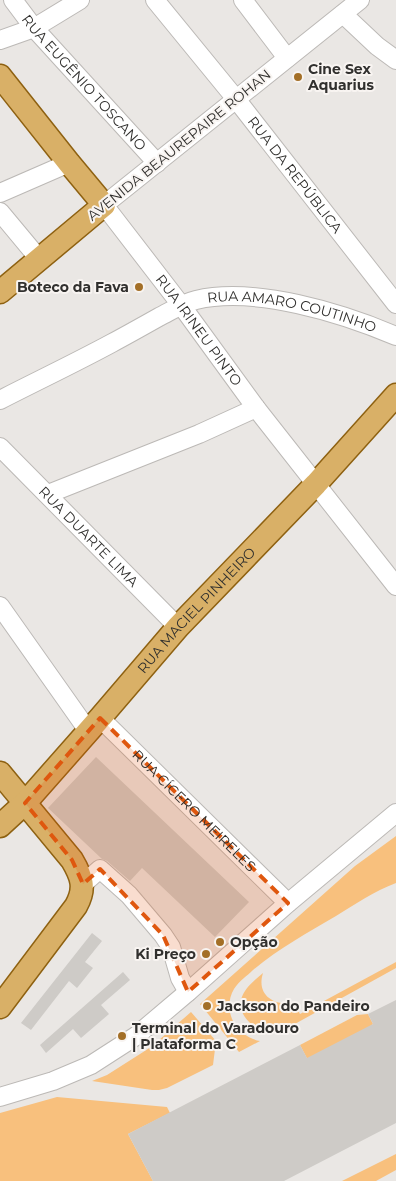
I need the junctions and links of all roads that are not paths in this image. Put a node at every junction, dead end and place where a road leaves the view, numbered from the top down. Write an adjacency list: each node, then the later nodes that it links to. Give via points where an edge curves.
1 (13, 0): 7 (street, RUA EUGÊNIO TOSCANO)
2 (80, 0): 7 (street)
3 (155, 0): 12 (street, RUA DA REPÚBLICA)
4 (243, 0): 9 (street)
5 (360, 0): 6 (street, AVENIDA BEAUREPAIRE ROHAN)
6 (344, 14): 9 (street, AVENIDA BEAUREPAIRE ROHAN); 10 (street)
7 (34, 28): 8 (street); 14 (street, RUA EUGÊNIO TOSCANO)
8 (0, 40)
9 (287, 58): 12 (street, AVENIDA BEAUREPAIRE ROHAN)
10 (396, 60)
11 (0, 76): 13 (main road, RUA IRINEU PINTO)
12 (236, 99): 14 (street, AVENIDA BEAUREPAIRE ROHAN); 20 (street, RUA DA REPÚBLICA)
13 (69, 163): 15 (street); 16 (main road, RUA IRINEU PINTO)
14 (157, 163): 16 (street, AVENIDA BEAUREPAIRE ROHAN)
15 (0, 193)
16 (104, 205): 18 (main road, AVENIDA BEAUREPAIRE ROHAN); 21 (street, RUA IRINEU PINTO)
17 (0, 212): 18 (street)
18 (40, 260): 19 (main road, AVENIDA BEAUREPAIRE ROHAN)
19 (0, 292)
20 (396, 304)
21 (181, 305): 22 (street, RUA AMARO COUTINHO, via 210,297 233,296 286,302 336,314); 24 (street, RUA AMARO COUTINHO); 25 (street, RUA IRINEU PINTO)
22 (396, 336)
23 (396, 395): 27 (main road, RUA MACIEL PINHEIRO)
24 (0, 400)
25 (256, 408): 27 (street, RUA IRINEU PINTO); 28 (street, via 200,434)
26 (0, 447): 28 (street, RUA DUARTE LIMA)
27 (316, 484): 29 (street, RUA IRINEU PINTO); 31 (main road, RUA MACIEL PINHEIRO)
28 (48, 494): 31 (street, RUA DUARTE LIMA)
29 (396, 586)
30 (0, 606): 32 (street, RUA CÍCERO MEIRELES)
31 (178, 627): 32 (main road, RUA MACIEL PINHEIRO)
32 (95, 725): 34 (main road, RUA MACIEL PINHEIRO); 38 (street, RUA CÍCERO MEIRELES)
33 (0, 773): 34 (main road)
34 (25, 803): 36 (main road, RUA MACIEL PINHEIRO); 37 (main road, via 72,860)
35 (396, 813): 38 (street)
36 (0, 826)
37 (83, 884): 39 (street, via 100,869 128,895 171,947 180,978); 40 (main road, via 76,906)
38 (288, 903): 39 (street)
39 (188, 992): 41 (street, via 136,1036 91,1065)
40 (0, 1007)
41 (0, 1097)

